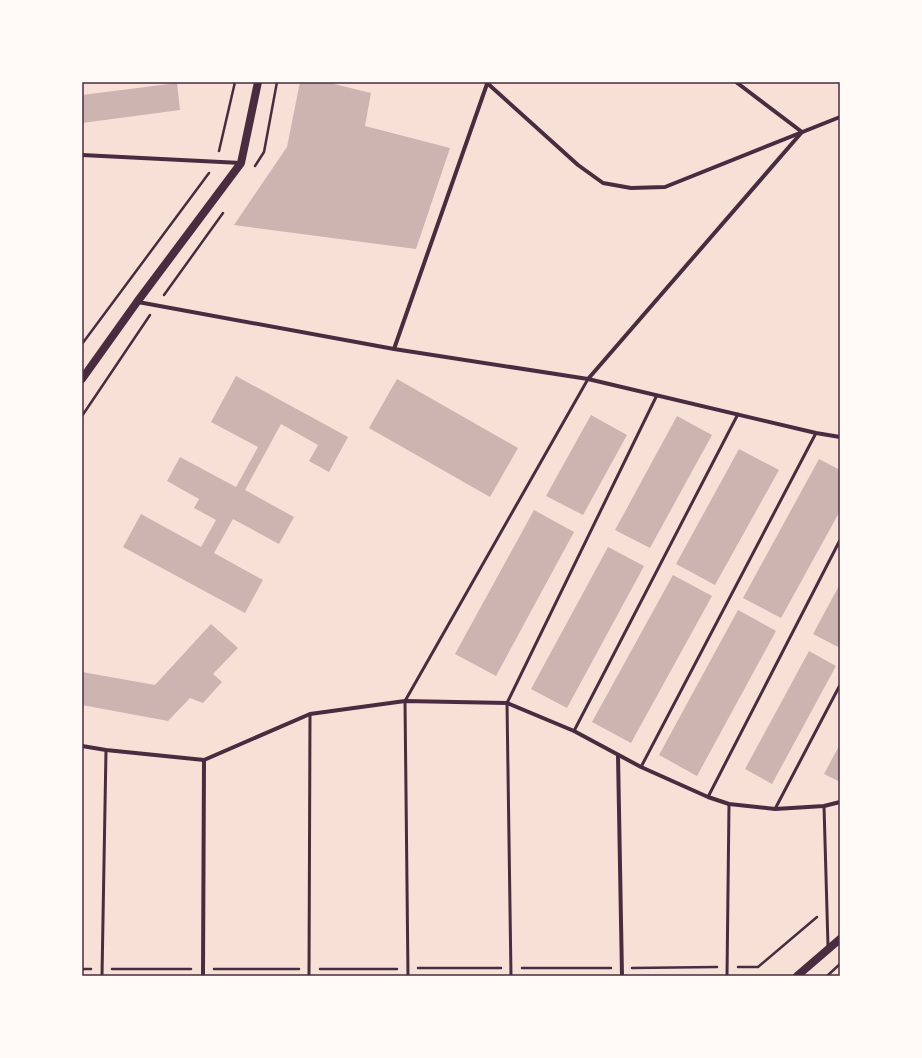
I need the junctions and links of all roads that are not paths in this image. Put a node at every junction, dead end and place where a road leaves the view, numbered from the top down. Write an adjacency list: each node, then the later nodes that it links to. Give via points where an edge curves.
1 (258, 82): 7 (main road)
2 (736, 82): 5 (street)
3 (486, 83): 5 (street, via 578,165 603,183 631,188 665,187); 9 (street)
4 (840, 117): 5 (street)
5 (802, 132): 11 (street)
6 (82, 155): 7 (street)
7 (240, 163): 8 (main road)
8 (137, 302): 9 (street); 10 (main road)
9 (394, 349): 11 (street)
10 (82, 379)
11 (588, 379): 12 (street); 18 (lane)
12 (657, 395): 13 (street); 19 (lane)
13 (738, 414): 14 (street); 21 (lane)
14 (816, 433): 15 (street); 26 (lane)
15 (840, 437)
16 (840, 540): 27 (lane)
17 (840, 685): 31 (lane)
18 (405, 702): 19 (street); 20 (street); 37 (lane)
19 (507, 704): 21 (street); 38 (lane)
20 (310, 714): 25 (street); 36 (lane)
21 (574, 731): 24 (street)
22 (82, 746): 23 (street)
23 (106, 750): 25 (street); 34 (lane)
24 (618, 755): 26 (street); 39 (street)
25 (204, 760): 35 (street)
26 (641, 767): 27 (street)
27 (708, 797): 29 (street)
28 (840, 802): 30 (street)
29 (729, 804): 31 (street); 40 (lane)
30 (824, 806): 31 (street); 33 (lane)
31 (775, 809)
32 (840, 939): 33 (main road)
33 (828, 949): 41 (main road)
34 (102, 976)
35 (202, 976)
36 (309, 976)
37 (408, 976)
38 (511, 976)
39 (622, 976)
40 (727, 976)
41 (797, 976)

